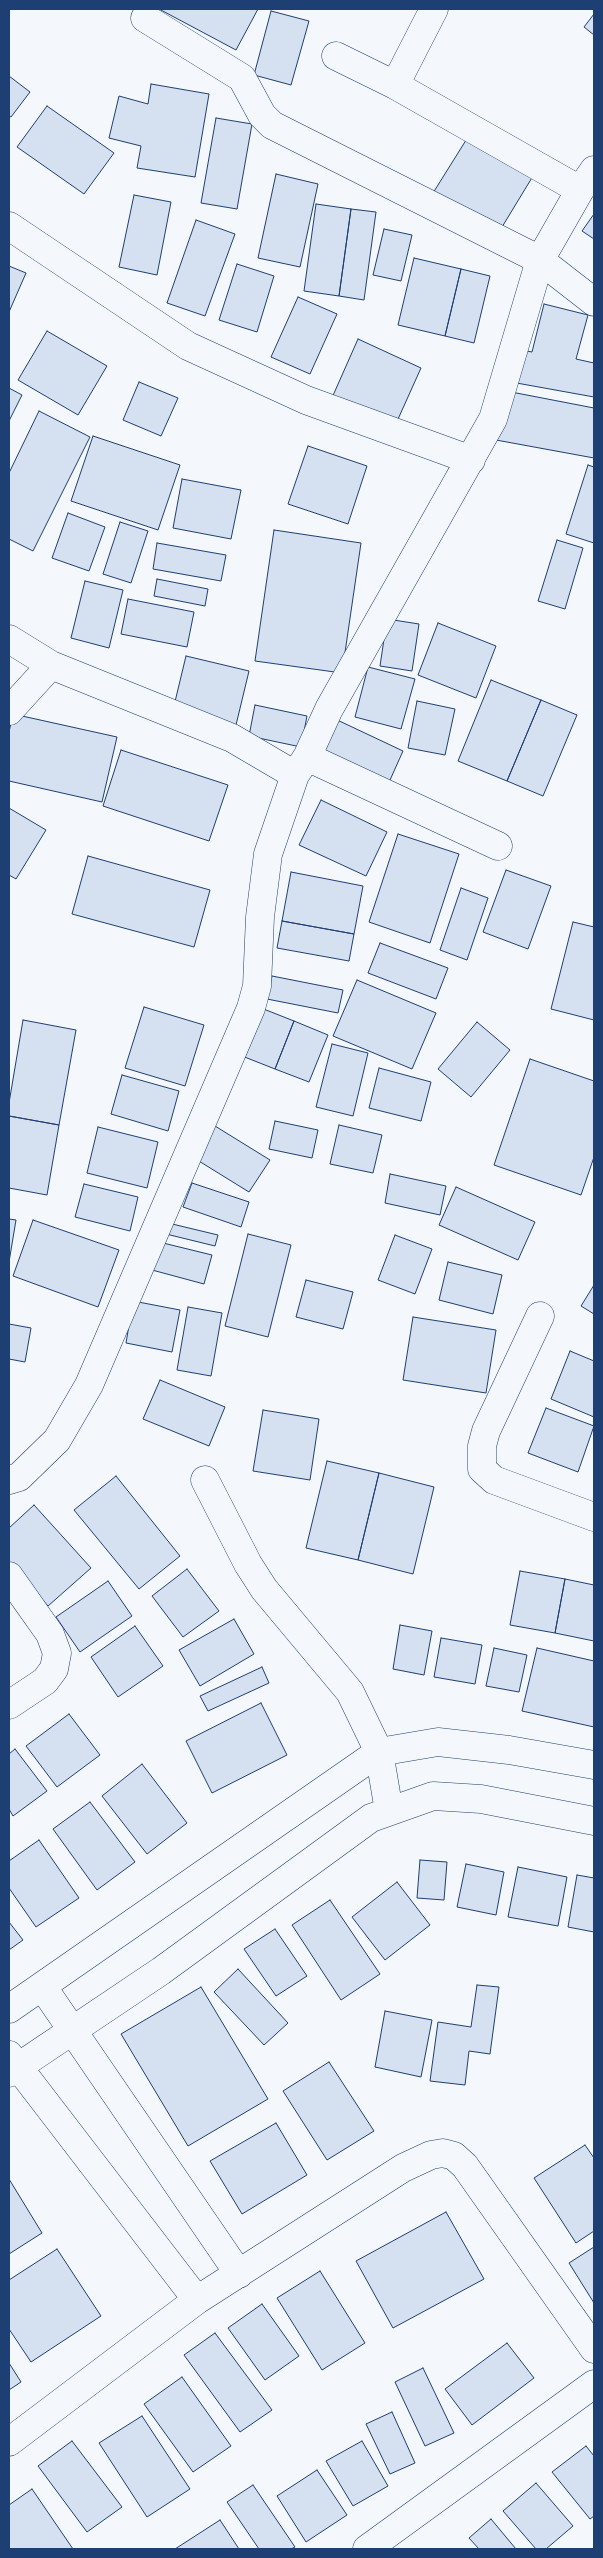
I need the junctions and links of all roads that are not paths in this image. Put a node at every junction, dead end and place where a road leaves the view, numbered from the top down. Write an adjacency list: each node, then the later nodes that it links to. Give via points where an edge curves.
1 (434, 9): 4 (street)
2 (145, 18): 7 (street, via 242,78 262,115 272,125)
3 (336, 56): 4 (street)
4 (395, 85): 5 (street)
5 (587, 180): 7 (street)
6 (9, 226): 9 (street, via 188,346 306,400)
7 (540, 260): 8 (street); 9 (street, via 492,419)
8 (594, 302)
9 (470, 460): 13 (street, via 329,709)
10 (9, 639): 11 (street)
11 (51, 665): 12 (street); 13 (street)
12 (9, 711)
13 (301, 766): 14 (street); 16 (street, via 268,854 260,917 257,986 251,1008 88,1385 56,1440 19,1477)
14 (498, 846)
15 (540, 1316): 18 (street, via 486,1430 482,1470 499,1483)
16 (9, 1480)
17 (204, 1480): 21 (street, via 264,1589 350,1692)
18 (594, 1517)
19 (9, 1576): 20 (street, via 50,1634 57,1653 54,1669 45,1681)
20 (9, 1705)
21 (379, 1752): 22 (street, via 438,1742 508,1750); 23 (street); 25 (street)
22 (594, 1766)
23 (389, 1811): 24 (street, via 433,1796 481,1799); 27 (street, via 354,1828 161,1971)
24 (594, 1821)
25 (42, 1986): 26 (street); 27 (street)
26 (9, 2009)
27 (72, 2030): 28 (street); 29 (street)
28 (12, 2065): 30 (street)
29 (239, 2274): 30 (street); 31 (street, via 417,2159 442,2153 454,2156 465,2166)
30 (197, 2300): 33 (street)
31 (594, 2349)
32 (594, 2384): 34 (street)
33 (9, 2442)
34 (366, 2549)

